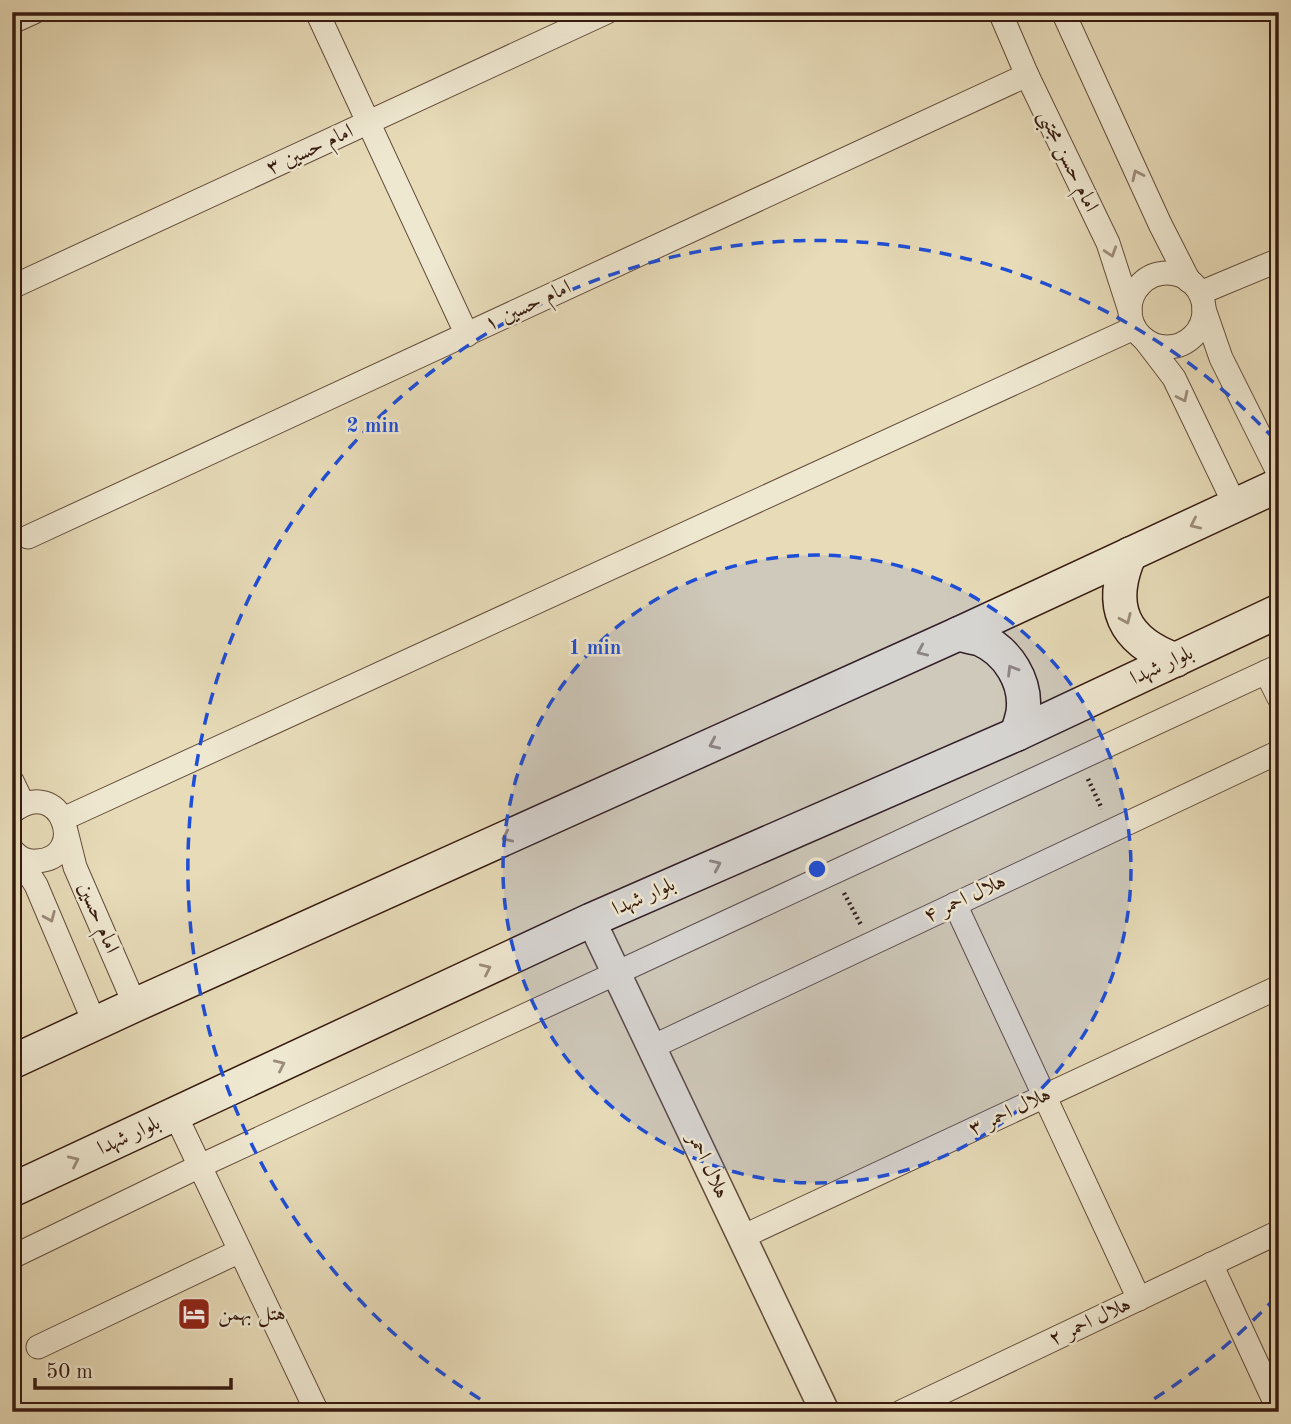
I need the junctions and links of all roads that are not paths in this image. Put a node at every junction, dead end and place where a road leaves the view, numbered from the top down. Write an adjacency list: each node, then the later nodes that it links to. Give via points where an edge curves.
1 (34, 12): 6 (street)
2 (317, 12): 8 (street)
3 (607, 12): 8 (street, امام حسین ۳)
4 (1000, 12): 7 (street, امام حسن مجتبی)
5 (1063, 12): 11 (street, one-way to 5, via 1160,225)
6 (12, 22)
7 (1027, 75): 12 (street, امام حسن مجتبی, one-way to 12, via 1108,243); 13 (street, امام حسین ۱)
8 (368, 123): 10 (street, امام حسین ۳); 13 (street)
9 (1279, 260): 11 (street)
10 (12, 287)
11 (1198, 294): 12 (street, via 1174,274 1158,274 1143,282 1133,295); 12 (street, via 1201,325 1191,339 1160,347); 14 (street, via 1220,358)
12 (1136, 326): 16 (street, امام حسن مجتبی, one-way to 16, via 1174,379); 28 (street)
13 (467, 335): 17 (street, امام حسین ۱)
14 (1279, 474)
15 (1279, 485): 16 (main road)
16 (1235, 505): 18 (main road, one-way to 18)
17 (28, 537)
18 (1130, 554): 20 (main road); 21 (main road, one-way to 21, via 1121,575 1119,598 1124,620 1155,652)
19 (1279, 611): 21 (main road, بلوار شهدا)
20 (958, 634): 24 (main road, one-way to 20, via 1023,690 1014,669 1000,651 980,639); 34 (main road, one-way to 34)
21 (1176, 660): 24 (main road, بلوار شهدا)
22 (1272, 669): 23 (street); 32 (street)
23 (1279, 698)
24 (1017, 734): 31 (main road, بلوار شهدا, one-way to 24)
25 (1279, 752): 30 (street, هلال احمر ۴)
26 (12, 781): 27 (street)
27 (17, 808): 28 (street, via 38,801 53,807)
28 (65, 825): 29 (street, via 64,844 56,855 30,862); 34 (street, امام حسین, via 75,867)
29 (15, 853): 35 (street, امام حسین, one-way to 35, via 36,885)
30 (955, 904): 36 (street, هلال احمر ۴); 38 (street)
31 (592, 920): 32 (street, هلال احمر); 39 (main road, بلوار شهدا, one-way to 31)
32 (617, 974): 36 (street, هلال احمر); 40 (street)
33 (1279, 987): 38 (street, هلال احمر ۳)
34 (135, 1004): 35 (main road)
35 (94, 1024): 37 (main road)
36 (652, 1047): 43 (street, هلال احمر)
37 (12, 1062)
38 (1044, 1096): 43 (street, هلال احمر ۳); 47 (street)
39 (175, 1114): 40 (street); 41 (main road, بلوار شهدا, one-way to 39)
40 (200, 1166): 44 (street); 45 (street)
41 (12, 1190)
42 (1279, 1232): 46 (street, هلال احمر ۲)
43 (742, 1237): 51 (street, هلال احمر)
44 (240, 1251): 48 (street); 50 (street)
45 (12, 1257)
46 (1211, 1264): 47 (street, هلال احمر ۲); 49 (street)
47 (1139, 1299): 52 (street, هلال احمر ۲)
48 (38, 1347)
49 (1279, 1411)
50 (317, 1412)
51 (825, 1412)
52 (901, 1412)

